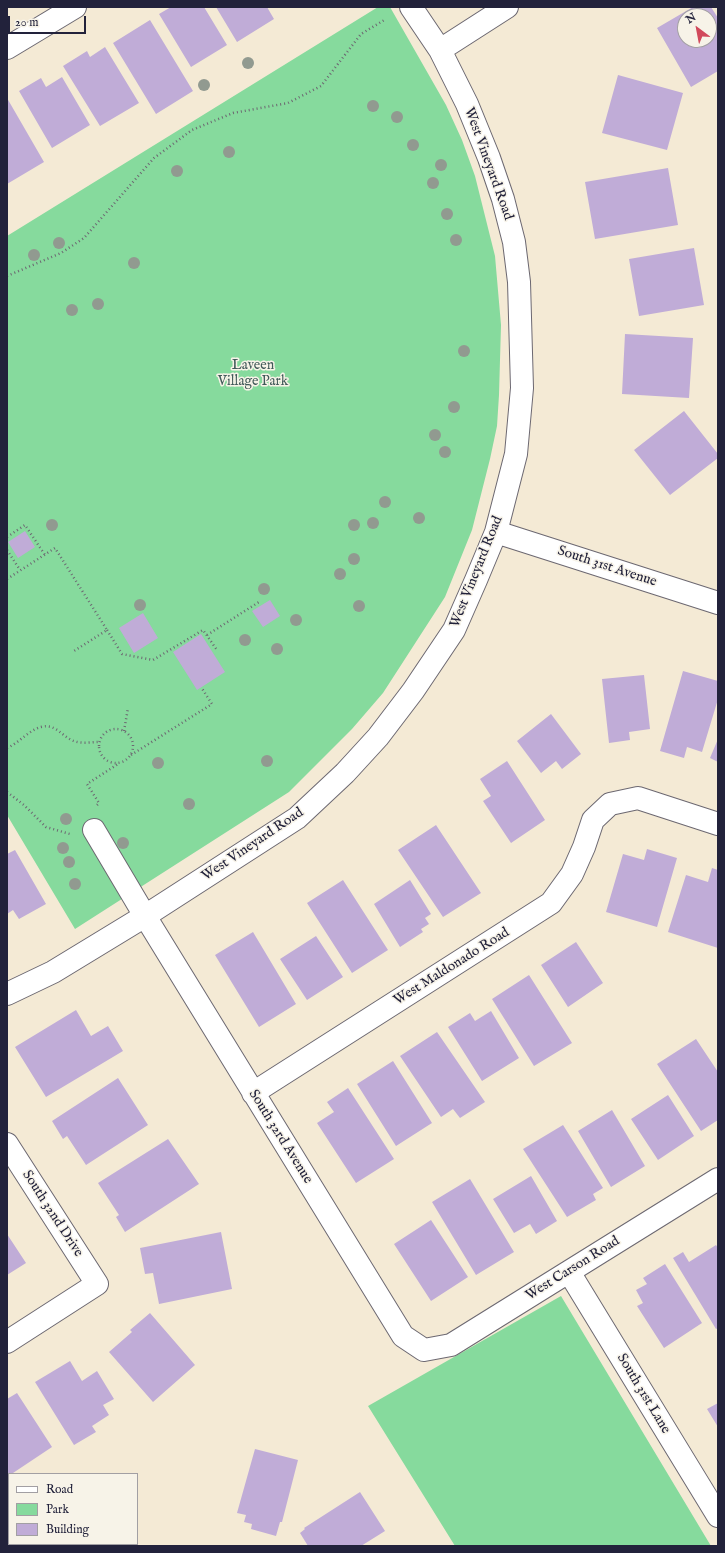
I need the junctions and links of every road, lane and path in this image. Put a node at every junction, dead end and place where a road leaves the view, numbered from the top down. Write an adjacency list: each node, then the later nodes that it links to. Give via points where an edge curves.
1 (75, 7): 5 (street)
2 (411, 7): 6 (street)
3 (507, 7): 6 (street)
4 (386, 19): 7 (path, via 361,34 320,86 288,103 233,114 192,130 154,158 84,238 61,253)
5 (7, 48)
6 (440, 50): 8 (street, West Vineyard Road, via 467,104 503,199 514,242 519,282 522,388 517,446)
7 (7, 276)
8 (496, 532): 15 (street, South 31st Avenue); 31 (street, West Vineyard Road, via 454,630 414,691 378,737 345,773 297,818)
9 (7, 537): 11 (path, via 25,525)
10 (7, 550): 12 (path)
11 (45, 555): 12 (path); 16 (path, via 55,548)
12 (20, 570): 13 (path)
13 (7, 579)
14 (259, 602): 17 (path)
15 (718, 603)
16 (107, 630): 17 (path, via 122,654 153,660 203,630); 19 (path)
17 (207, 635): 18 (path)
18 (217, 650)
19 (74, 651)
20 (201, 687): 25 (path, via 212,704)
21 (128, 708): 22 (path)
22 (124, 731): 23 (path, via 116,729 106,732); 25 (path, via 133,741)
23 (99, 742): 24 (path, via 75,742 59,730 43,726); 26 (path, via 103,759 108,763)
24 (7, 748)
25 (131, 755): 26 (path)
26 (120, 763): 28 (path, via 87,784 99,803)
27 (7, 792): 30 (path, via 46,827)
28 (95, 806)
29 (718, 824): 33 (street, West Maldonado Road, via 638,798 610,804 593,820 572,874 551,903)
30 (85, 833): 31 (street, South 32rd Avenue)
31 (145, 916): 32 (street, West Vineyard Road, via 53,972); 33 (street, South 32rd Avenue)
32 (7, 994)
33 (253, 1093): 38 (street, South 32rd Avenue, via 403,1336)
34 (7, 1144): 37 (street, South 32nd Drive, via 97,1284)
35 (718, 1179): 36 (street, West Carson Road)
36 (569, 1272): 38 (street, West Carson Road, via 451,1345); 39 (street, South 31st Lane)
37 (7, 1342)
38 (424, 1350)
39 (718, 1516)

